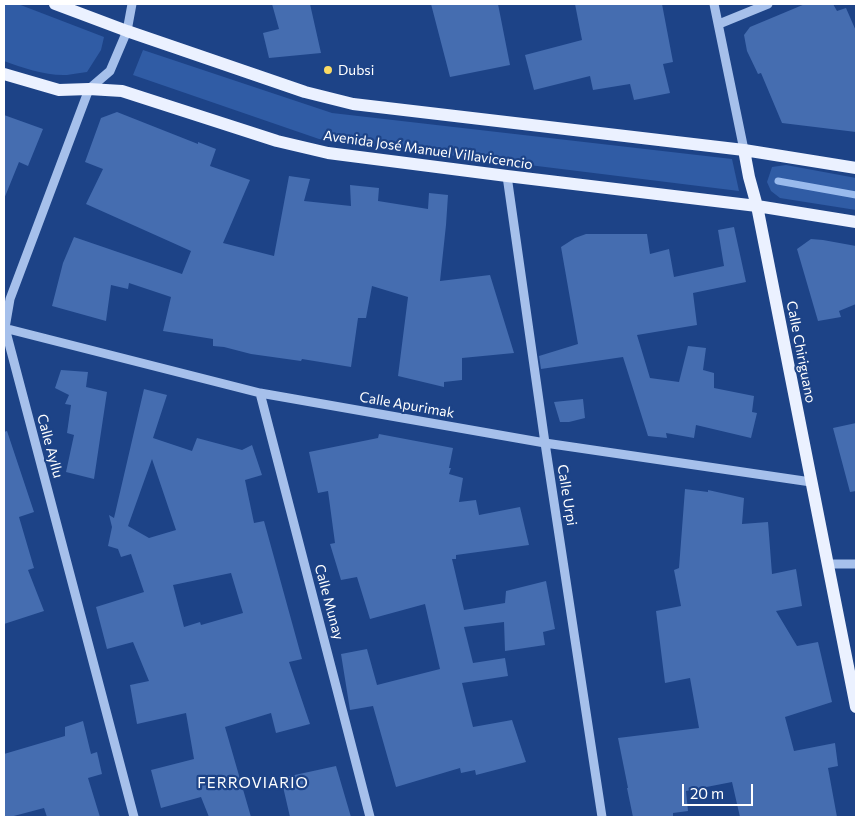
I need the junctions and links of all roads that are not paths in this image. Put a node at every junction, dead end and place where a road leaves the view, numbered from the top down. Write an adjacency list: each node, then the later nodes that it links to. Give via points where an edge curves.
1 (55, 4): 6 (main road)
2 (132, 4): 6 (street)
3 (714, 4): 5 (street, Calle Chiriguano)
4 (768, 4): 5 (street)
5 (719, 24): 9 (street, Calle Chiriguano)
6 (127, 31): 8 (street, via 110,71); 9 (main road, via 305,92 354,104)
7 (4, 74): 8 (main road, Avenida José Manuel Villavicencio, via 59,90)
8 (89, 89): 11 (main road, Avenida José Manuel Villavicencio, via 122,91 277,141 328,153); 14 (street, Calle Ayllu, via 10,300)
9 (744, 150): 10 (main road); 12 (main road, Calle Chiriguano)
10 (856, 168)
11 (506, 176): 12 (main road, Avenida José Manuel Villavicencio); 16 (street, Calle Urpi)
12 (757, 206): 13 (main road, Avenida José Manuel Villavicencio); 17 (main road, Calle Chiriguano)
13 (856, 222)
14 (4, 328): 15 (street, Calle Apurimak); 21 (street, Calle Ayllu)
15 (260, 393): 16 (street, Calle Apurimak); 22 (street, Calle Munay)
16 (546, 443): 17 (street, Calle Apurimak); 23 (street, Calle Urpi)
17 (811, 482): 18 (main road, Calle Chiriguano)
18 (827, 564): 19 (street); 20 (main road, Calle Chiriguano)
19 (856, 564)
20 (856, 707)
21 (134, 817)
22 (370, 817)
23 (602, 817)

